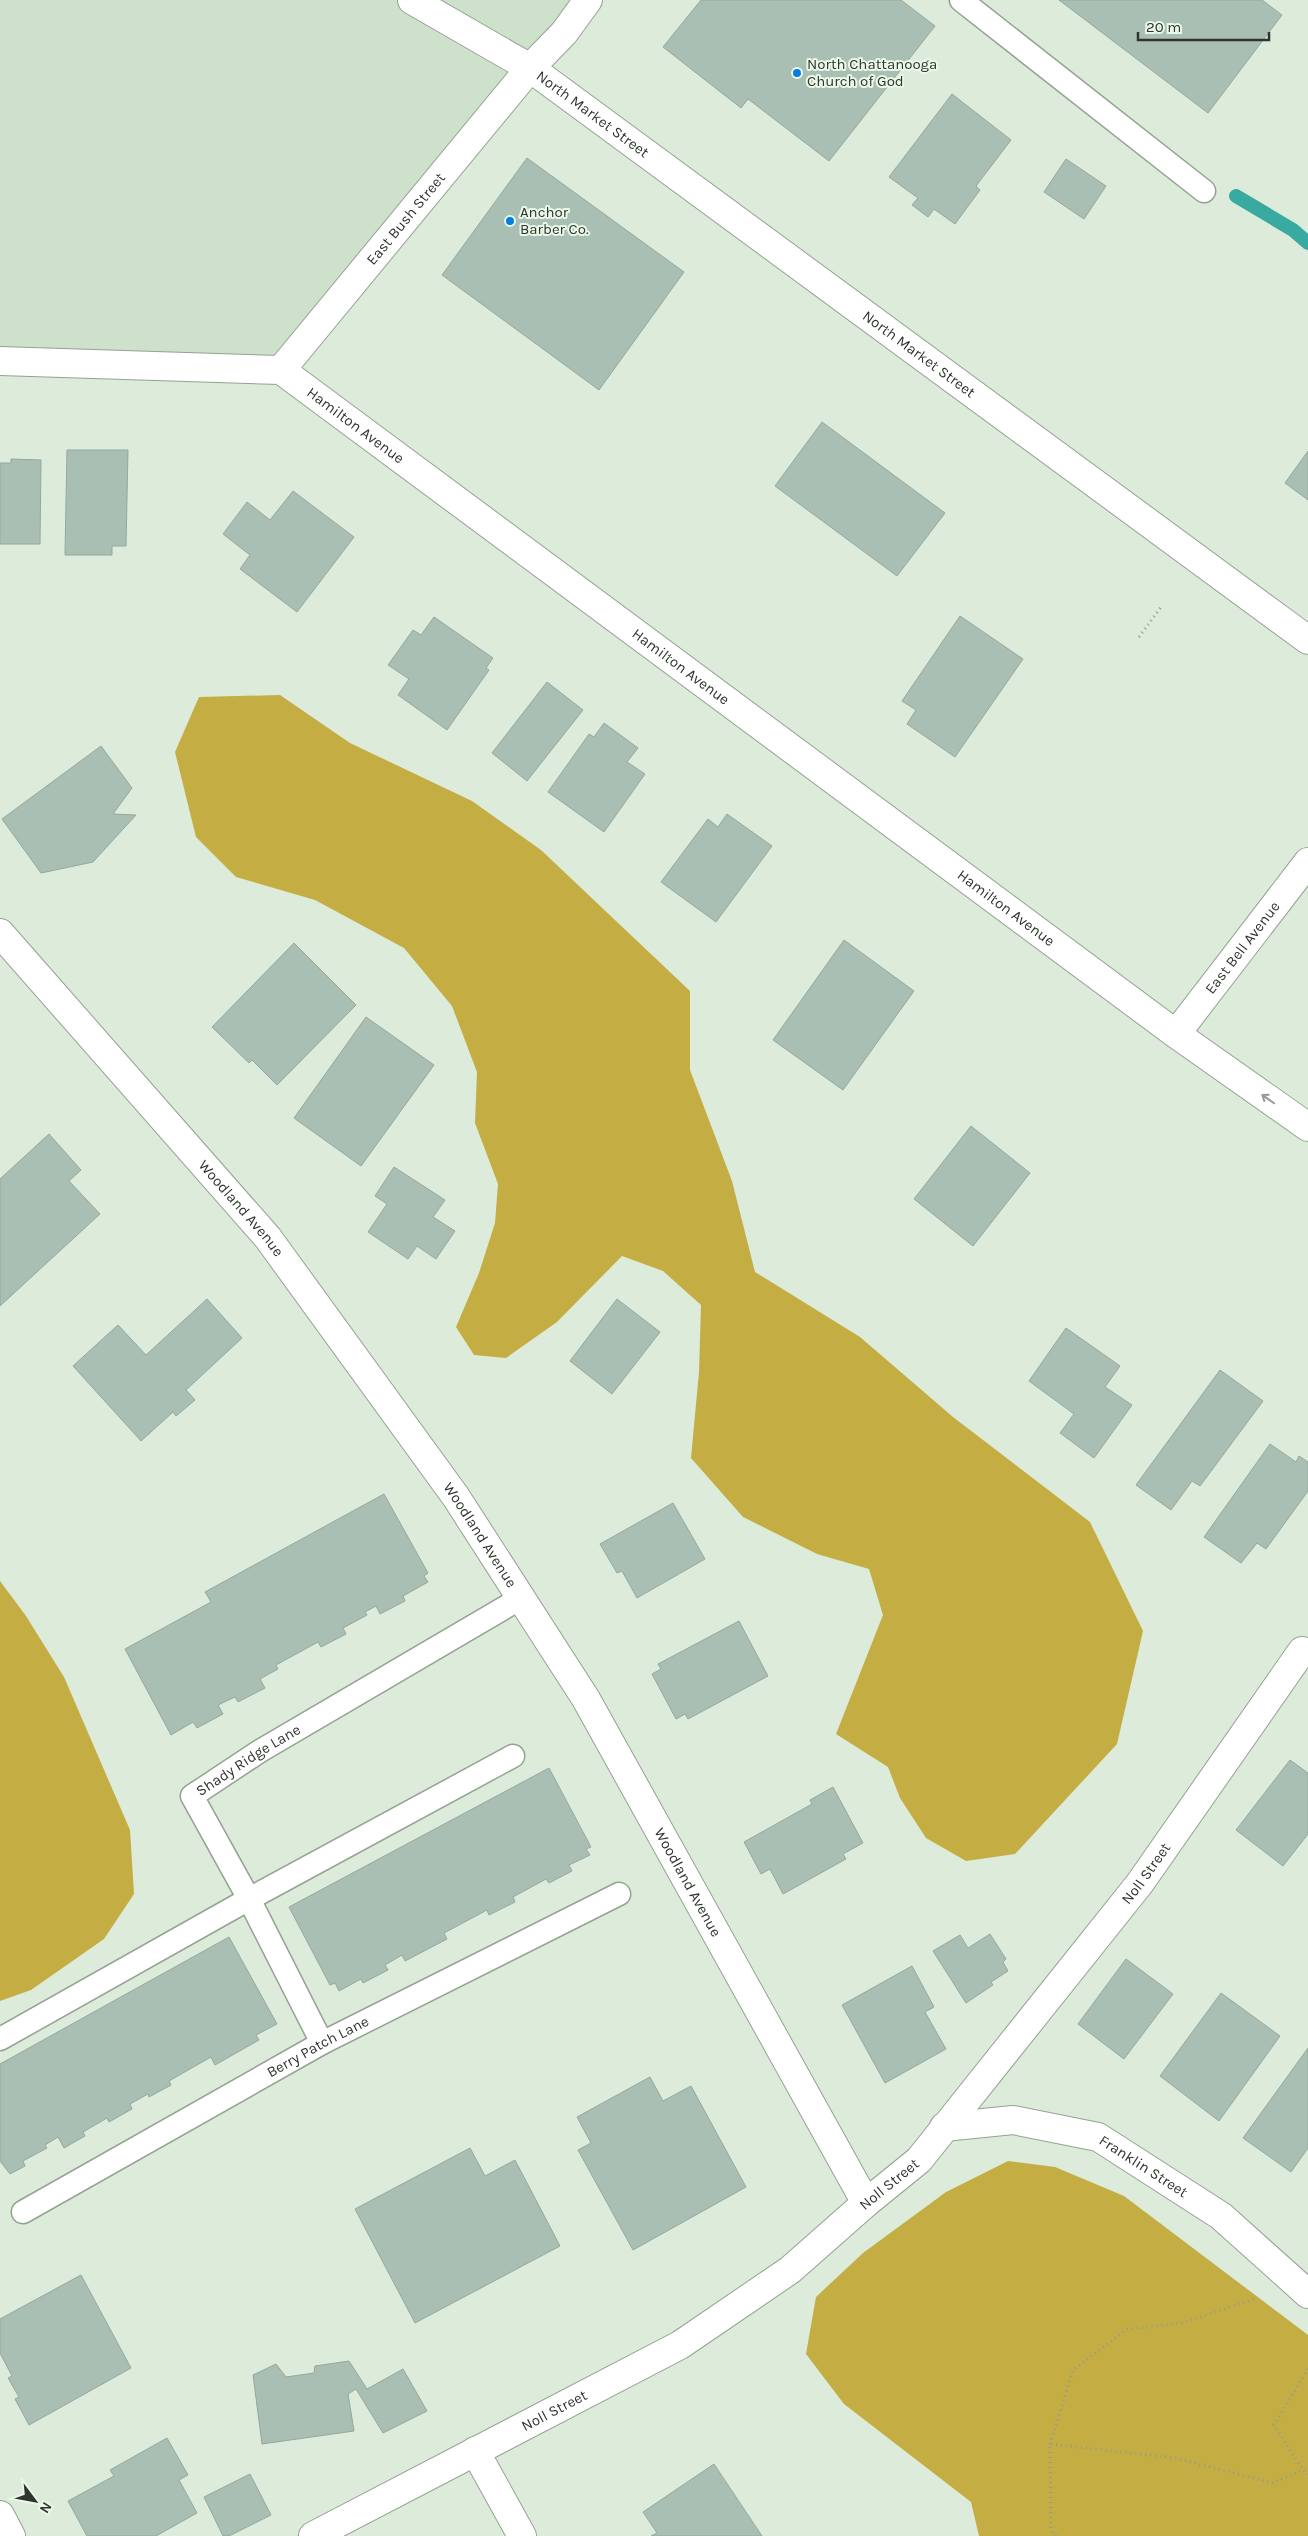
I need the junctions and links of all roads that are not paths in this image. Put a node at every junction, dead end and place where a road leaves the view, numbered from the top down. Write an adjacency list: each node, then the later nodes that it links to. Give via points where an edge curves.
1 (412, 0): 4 (street, North Market Street)
2 (588, 0): 4 (street, East Bush Street, via 564,33)
3 (961, 0): 5 (lane)
4 (530, 68): 7 (street, East Bush Street); 8 (street, North Market Street)
5 (1204, 191)
6 (0, 361): 7 (street)
7 (281, 370): 11 (street, Hamilton Avenue)
8 (1308, 640)
9 (1308, 862): 11 (street, East Bell Avenue)
10 (0, 933): 13 (street, Woodland Avenue, via 268,1238 456,1497)
11 (1176, 1034): 12 (street, Hamilton Avenue, one-way to 11)
12 (1308, 1127)
13 (521, 1598): 17 (lane, Shady Ridge Lane, via 260,1751 192,1796); 21 (street, Woodland Avenue, via 586,1699)
14 (1302, 1651): 20 (street, Noll Street, via 1140,1883)
15 (513, 1756): 17 (lane)
16 (619, 1894): 19 (lane, Berry Patch Lane)
17 (249, 1899): 18 (lane); 19 (lane, Shady Ridge Lane)
18 (0, 2038)
19 (322, 2042): 22 (lane, Berry Patch Lane)
20 (944, 2127): 21 (street, Noll Street, via 919,2160); 23 (street, Franklin Street, via 1012,2120 1098,2137 1221,2216)
21 (866, 2202): 24 (street, Noll Street, via 790,2270 680,2345)
22 (23, 2212)
23 (1308, 2294)
24 (475, 2451): 25 (street, Noll Street); 26 (street)
25 (313, 2536)
26 (522, 2536)

